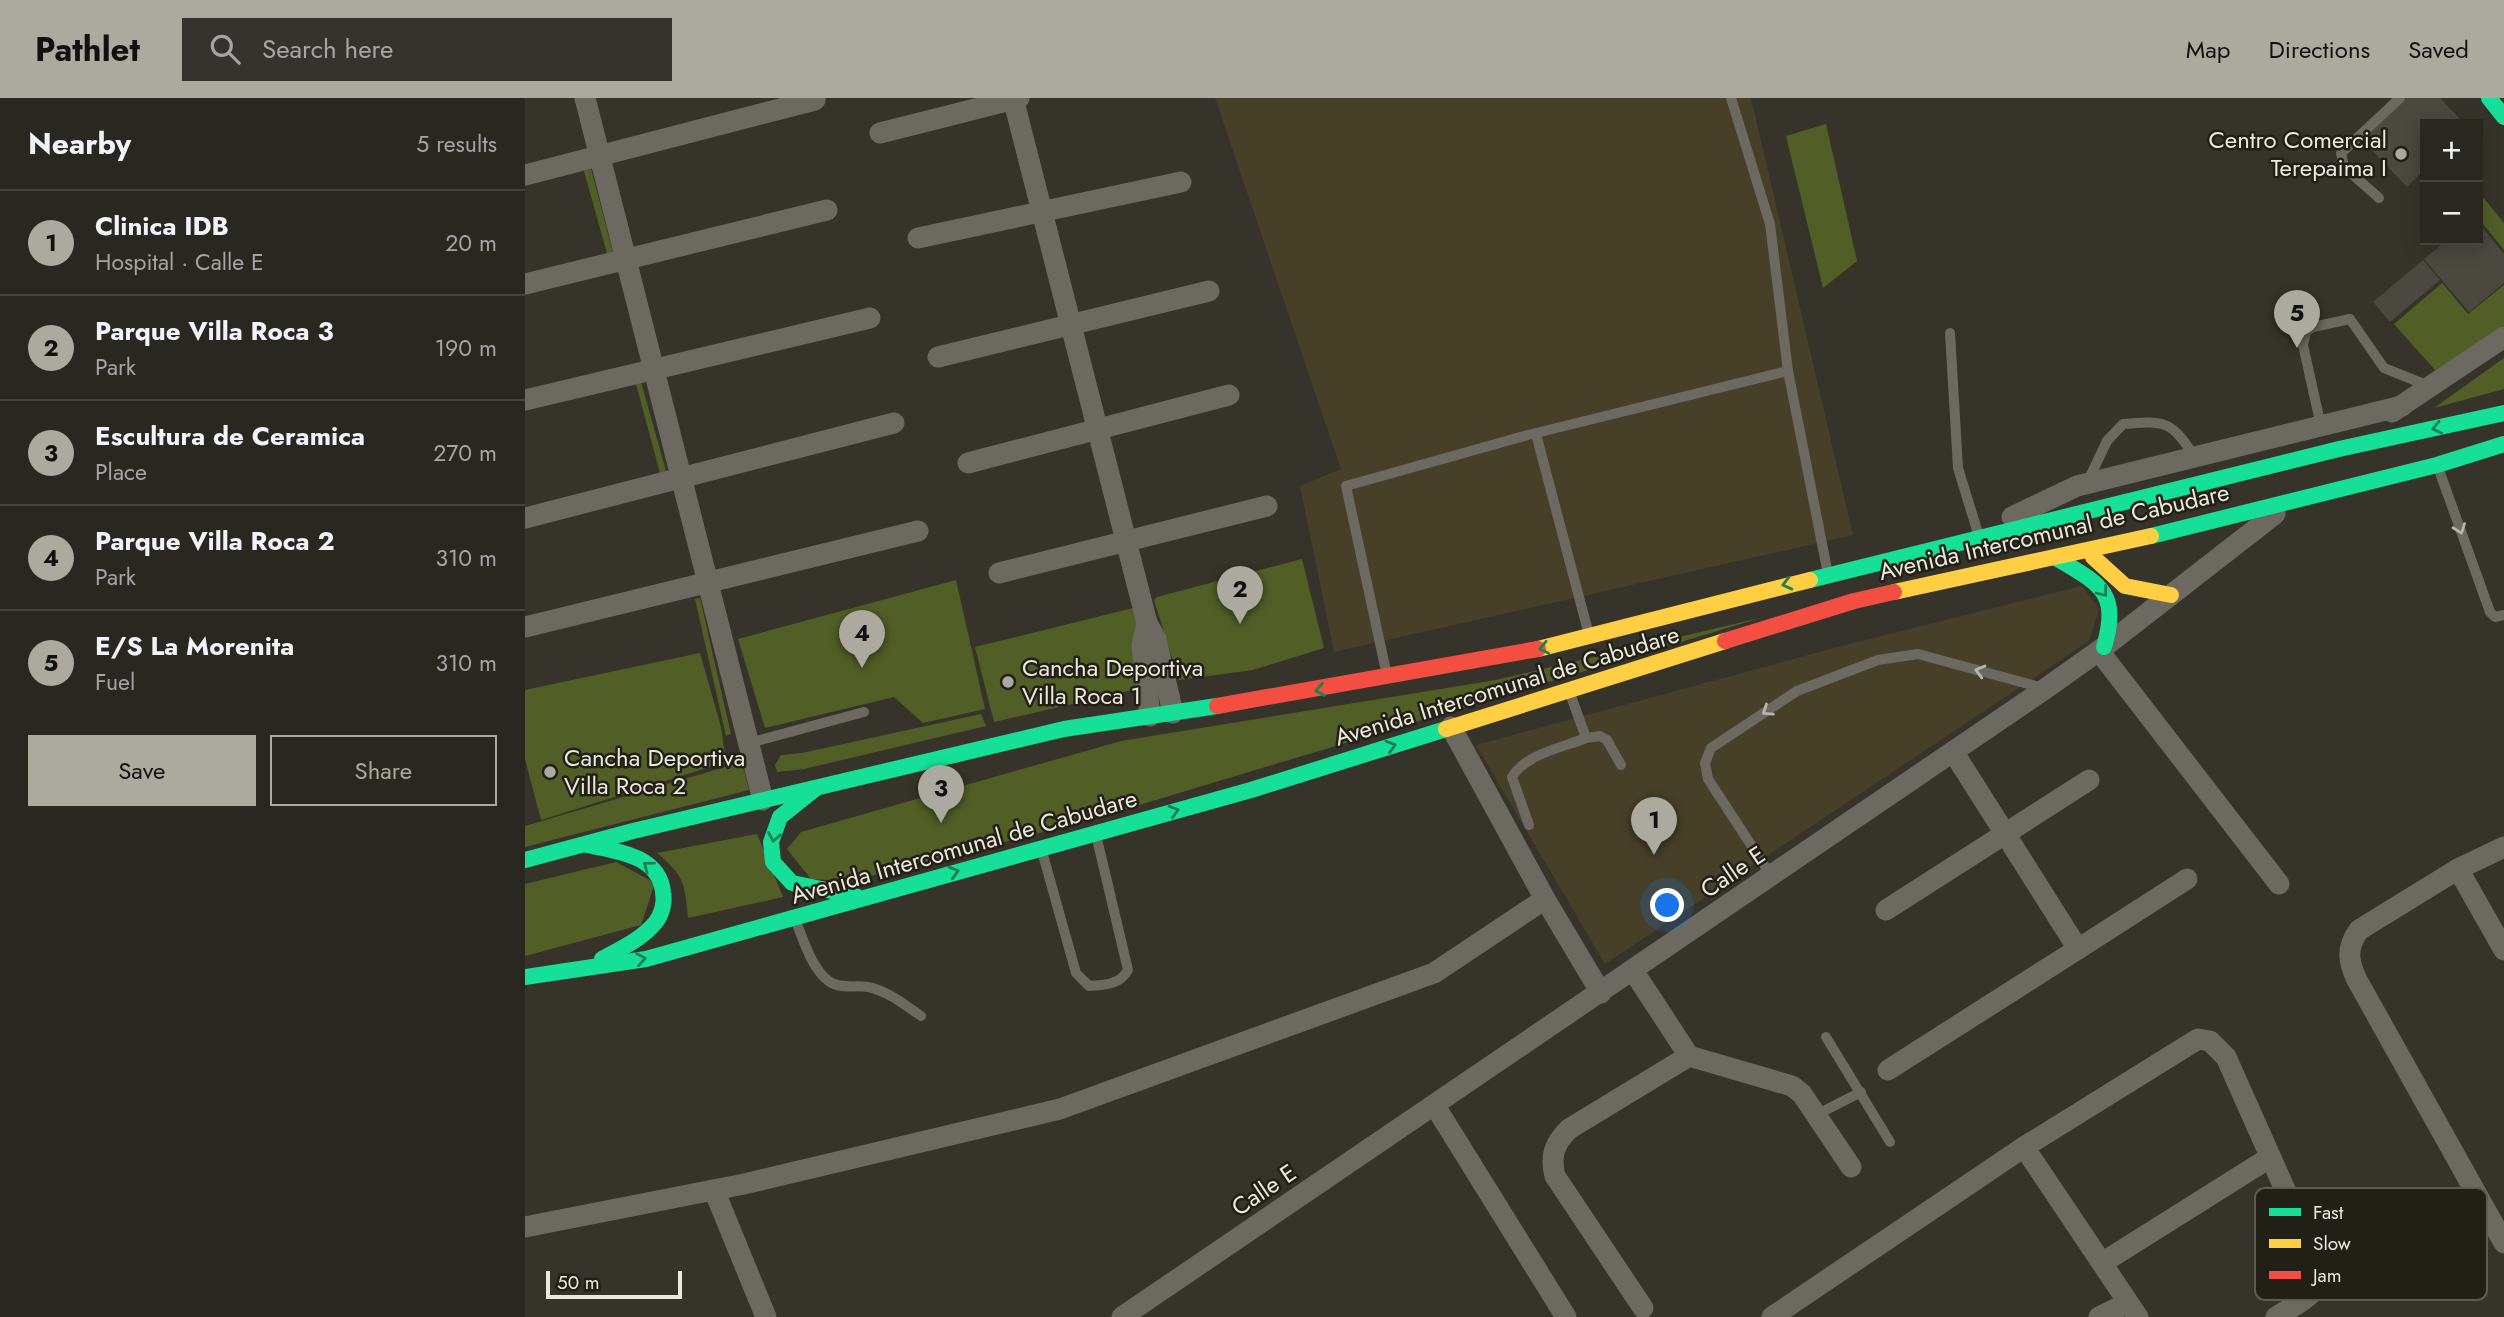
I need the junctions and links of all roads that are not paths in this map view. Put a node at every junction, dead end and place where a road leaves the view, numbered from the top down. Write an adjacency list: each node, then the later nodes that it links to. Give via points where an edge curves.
1 (585, 98): 9 (street)
2 (1731, 98): 25 (lane, via 1770,224)
3 (2400, 98): 12 (lane, via 2341,153 2344,167)
4 (2489, 98): 7 (main road)
5 (1015, 99): 8 (street); 14 (street)
6 (815, 100): 9 (street)
7 (2504, 117)
8 (880, 133)
9 (600, 156): 10 (street); 16 (street)
10 (525, 175)
11 (1181, 182): 14 (street)
12 (2379, 198)
13 (827, 210): 16 (street)
14 (1042, 212): 15 (street); 20 (street)
15 (918, 238)
16 (626, 260): 17 (street); 24 (street)
17 (525, 284)
18 (1209, 291): 20 (street)
19 (870, 318): 24 (street)
20 (1071, 324): 23 (street); 33 (street)
21 (1950, 333): 46 (lane, via 1958,468)
22 (2504, 337): 26 (street)
23 (938, 357)
24 (654, 370): 28 (street); 40 (street)
25 (1788, 371): 34 (lane); 51 (lane)
26 (2430, 387): 29 (street); 32 (lane, via 2384,368 2350,319 2313,327 2302,338)
27 (1229, 395): 33 (street)
28 (525, 400)
29 (2402, 406): 32 (street); 36 (street)
30 (2504, 413): 36 (main road, Avenida Intercomunal de Cabudare, one-way to 36)
31 (894, 423): 40 (street)
32 (2321, 426): 37 (street)
33 (1098, 429): 38 (street); 47 (street)
34 (1536, 434): 57 (lane); 59 (lane, via 1346,486)
35 (2503, 447): 39 (main road, Avenida Intercomunal de Cabudare)
36 (2339, 449): 46 (main road, Avenida Intercomunal de Cabudare)
37 (2195, 457): 41 (street); 41 (lane, via 2177,430 2166,423 2123,424 2107,441)
38 (968, 463)
39 (2437, 465): 42 (main road, Avenida Intercomunal de Cabudare); 54 (lane, one-way to 54, via 2490,612 2495,617)
40 (681, 478): 44 (street); 52 (street)
41 (2086, 484): 46 (street, via 2040,501)
42 (2292, 500): 48 (main road, Avenida Intercomunal de Cabudare); 53 (street, Calle E)
43 (1267, 506): 47 (street)
44 (525, 518)
45 (918, 531): 52 (street)
46 (1977, 537): 51 (main road, Avenida Intercomunal de Cabudare)
47 (1128, 541): 50 (street); 55 (street)
48 (2087, 550): 49 (main road, Avenida Intercomunal de Cabudare); 53 (main road, via 2125,586)
49 (2056, 558): 58 (main road, one-way to 58, via 2101,586 2111,603 2113,621); 61 (main road, Avenida Intercomunal de Cabudare, via 1854,601)
50 (999, 573)
51 (1828, 574): 57 (main road, Avenida Intercomunal de Cabudare, one-way to 57)
52 (708, 582): 56 (street); 67 (street)
53 (2171, 595): 58 (street, Calle E)
54 (2504, 615)
55 (1146, 623): 63 (street, via 1156,639); 64 (street, via 1142,645)
56 (525, 627)
57 (1589, 637): 59 (main road, Avenida Intercomunal de Cabudare, one-way to 59)
58 (2102, 649): 60 (street, Calle E); 83 (street)
59 (1388, 677): 63 (main road, Avenida Intercomunal de Cabudare, one-way to 63)
60 (2045, 689): 68 (street, Calle E); 81 (lane, one-way to 81, via 1918,654 1878,660 1797,691 1711,748 1705,763 1708,779)
61 (1569, 690): 65 (main road, Avenida Intercomunal de Cabudare); 66 (lane)
62 (864, 712): 67 (lane)
63 (1173, 713): 64 (main road, Avenida Intercomunal de Cabudare)
64 (1150, 716): 71 (main road, Avenida Intercomunal de Cabudare, via 1064,729)
65 (1451, 727): 74 (main road, Avenida Intercomunal de Cabudare, one-way to 65); 85 (street)
66 (1586, 738): 69 (lane, via 1607,740); 73 (lane, via 1519,766 1512,777)
67 (748, 743): 72 (street)
68 (1954, 753): 75 (street); 81 (street, Calle E)
69 (1621, 765)
70 (2089, 780): 75 (street)
71 (817, 788): 72 (main road, Avenida Intercomunal de Cabudare); 84 (main road, one-way to 84, via 780,817 771,842 773,862 792,883)
72 (763, 800): 76 (main road, Avenida Intercomunal de Cabudare)
73 (1529, 825)
74 (1095, 833): 78 (main road, Avenida Intercomunal de Cabudare); 78 (lane, via 1128,971 1110,985 1089,986 1076,973)
75 (2006, 836): 86 (street); 88 (street)
76 (583, 844): 79 (main road, Avenida Intercomunal de Cabudare); 90 (main road, one-way to 76, via 658,919 664,887 652,866 632,855)
77 (2504, 847): 80 (street)
78 (1041, 848): 84 (main road, Avenida Intercomunal de Cabudare, one-way to 78)
79 (525, 860)
80 (2458, 869): 89 (street); 106 (street, via 2359,930 2349,955 2357,980)
81 (1772, 877): 91 (street, Calle E)
82 (2187, 879): 88 (street)
83 (2279, 884)
84 (864, 898): 87 (main road, Avenida Intercomunal de Cabudare)
85 (1545, 899): 93 (street); 107 (street, via 1434,973 1060,1109)
86 (1887, 911)
87 (795, 919): 90 (main road, Avenida Intercomunal de Cabudare, one-way to 87, via 646,959); 94 (lane, via 810,956 829,982 869,987)
88 (2078, 948): 97 (street)
89 (2504, 950)
90 (592, 965): 92 (main road, Avenida Intercomunal de Cabudare)
91 (1634, 972): 93 (street, Calle E); 96 (street)
92 (525, 977)
93 (1601, 993): 99 (street, Calle E)
94 (921, 1016)
95 (1826, 1037): 98 (lane)
96 (1689, 1056): 100 (street, via 1792,1086); 113 (street, via 1569,1129 1557,1142 1551,1160 1555,1176)
97 (1888, 1070)
98 (1861, 1092): 100 (lane); 101 (lane)
99 (1435, 1106): 116 (street, Calle E); 117 (street)
100 (1816, 1115): 104 (street)
101 (1890, 1142)
102 (2024, 1147): 103 (street, via 2198,1040 2210,1041 2226,1057); 111 (street); 118 (street)
103 (2269, 1158): 105 (street); 111 (street)
104 (1850, 1167)
105 (2282, 1188)
106 (2474, 1188)
107 (714, 1190): 109 (street); 115 (street)
108 (2487, 1212): 110 (street)
109 (525, 1227)
110 (2504, 1242)
111 (2102, 1263): 114 (street)
112 (2301, 1300): 120 (street)
113 (1643, 1308)
114 (2133, 1310): 119 (street)
115 (766, 1317)
116 (1122, 1317)
117 (1566, 1317)
118 (1772, 1317)
119 (2099, 1317)
120 (2276, 1317)

